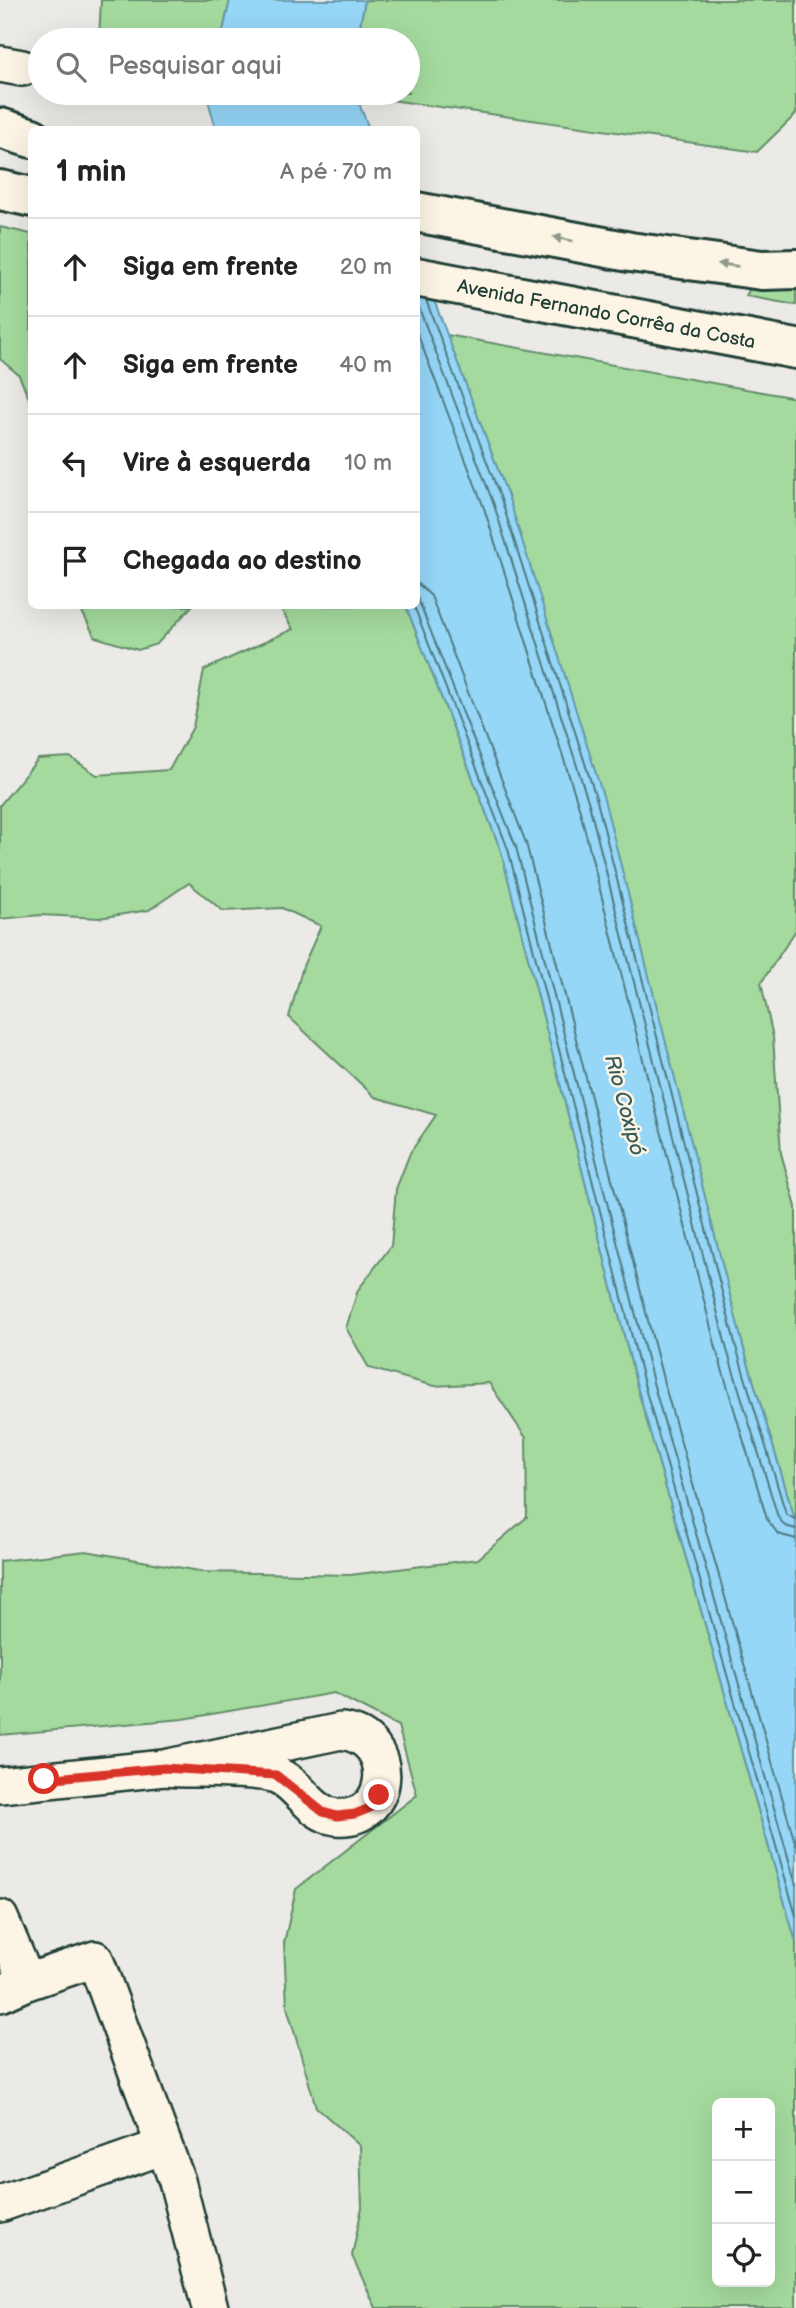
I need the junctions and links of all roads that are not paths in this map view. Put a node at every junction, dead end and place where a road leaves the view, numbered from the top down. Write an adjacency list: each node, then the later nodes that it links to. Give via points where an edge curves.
1 (0, 128): 2 (highway)
2 (28, 137)
3 (0, 190): 4 (highway)
4 (28, 196)
5 (420, 213): 6 (highway, one-way to 5, via 762,270 630,252)
6 (796, 269)
7 (420, 278): 8 (highway, Avenida Fernando Corrêa da Costa)
8 (796, 349)
9 (164, 1768): 9 (street, via 276,1775 323,1812 337,1816 370,1808 379,1795 382,1778 374,1745 359,1733 341,1731); 10 (street)
10 (0, 1785)
11 (0, 1918): 12 (street)
12 (14, 1988): 13 (street, via 95,1959)
13 (164, 2146): 14 (street); 15 (street)
14 (0, 2204)
15 (210, 2308)

